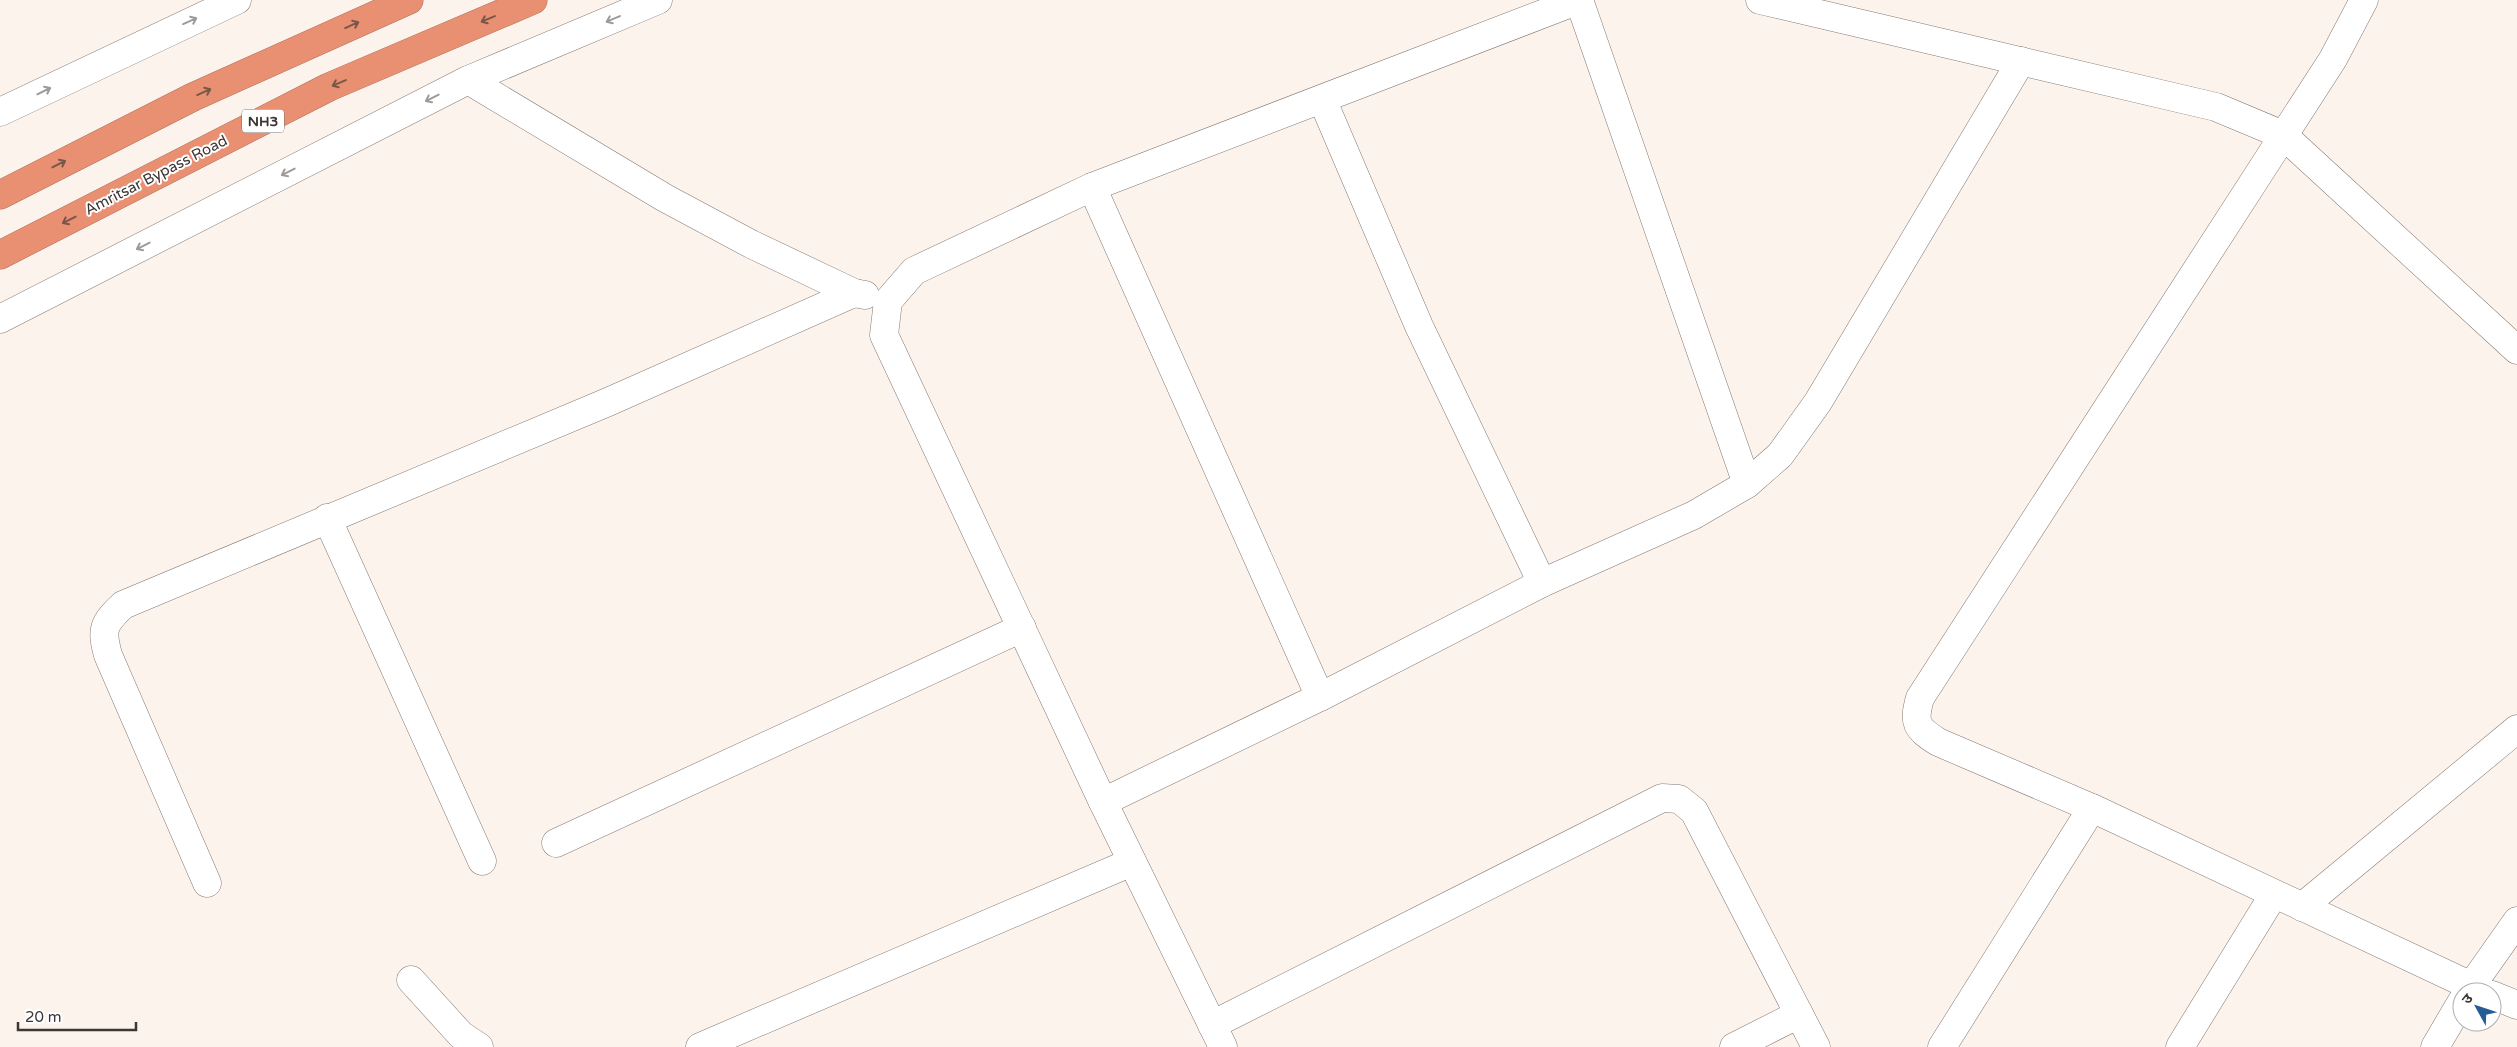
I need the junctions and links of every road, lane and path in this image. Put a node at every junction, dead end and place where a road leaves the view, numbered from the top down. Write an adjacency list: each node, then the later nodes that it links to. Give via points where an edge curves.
1 (237, 0): 11 (street, one-way to 1)
2 (409, 0): 14 (highway, one-way to 2, via 193,97)
3 (533, 0): 15 (highway, Amritsar Bypass Road / NH3, one-way to 15, via 329,87)
4 (658, 0): 9 (street, one-way to 9)
5 (1579, 0): 10 (street); 20 (street)
6 (1760, 0): 8 (street)
7 (2364, 0): 12 (street, via 2333,59)
8 (2021, 61): 12 (street, via 2216,108); 20 (street, via 1818,402 1780,455)
9 (468, 80): 16 (street, via 666,198 751,244); 18 (street, one-way to 18)
10 (1322, 99): 13 (street); 22 (street, via 1420,326)
11 (0, 112)
12 (2282, 135): 19 (street); 27 (street, via 1920,698 1915,717 1921,731 1938,742)
13 (1092, 187): 17 (street, via 914,271); 24 (street)
14 (0, 195)
15 (0, 255)
16 (854, 293): 17 (street); 21 (street, via 608,402)
17 (888, 301): 23 (street, via 884,335)
18 (0, 319)
19 (2517, 350)
20 (1747, 484): 22 (street, via 1694,515)
21 (327, 518): 29 (street); 31 (street, via 123,605 107,620 103,636 108,656)
22 (1542, 583): 24 (street)
23 (1022, 628): 26 (street); 28 (street)
24 (1320, 697): 26 (street)
25 (2517, 729): 33 (street)
26 (1102, 800): 30 (street)
27 (2092, 808): 32 (street); 47 (street)
28 (556, 843)
29 (482, 861)
30 (1132, 862): 42 (street); 44 (street)
31 (207, 883)
32 (2274, 894): 33 (street); 48 (street)
33 (2302, 907): 36 (street)
34 (2517, 921): 37 (street)
35 (411, 980): 43 (street, via 461,1035)
36 (2453, 982)
37 (2481, 982)
38 (2502, 1001): 39 (street)
39 (2517, 1005)
40 (1799, 1014): 42 (street, via 1694,811 1679,799 1662,798); 45 (street); 46 (street)
41 (2452, 1024): 49 (street)
42 (1217, 1036)
43 (479, 1047)
44 (700, 1047)
45 (1734, 1047)
46 (1816, 1047)
47 (1942, 1047)
48 (2180, 1047)
49 (2435, 1047)

